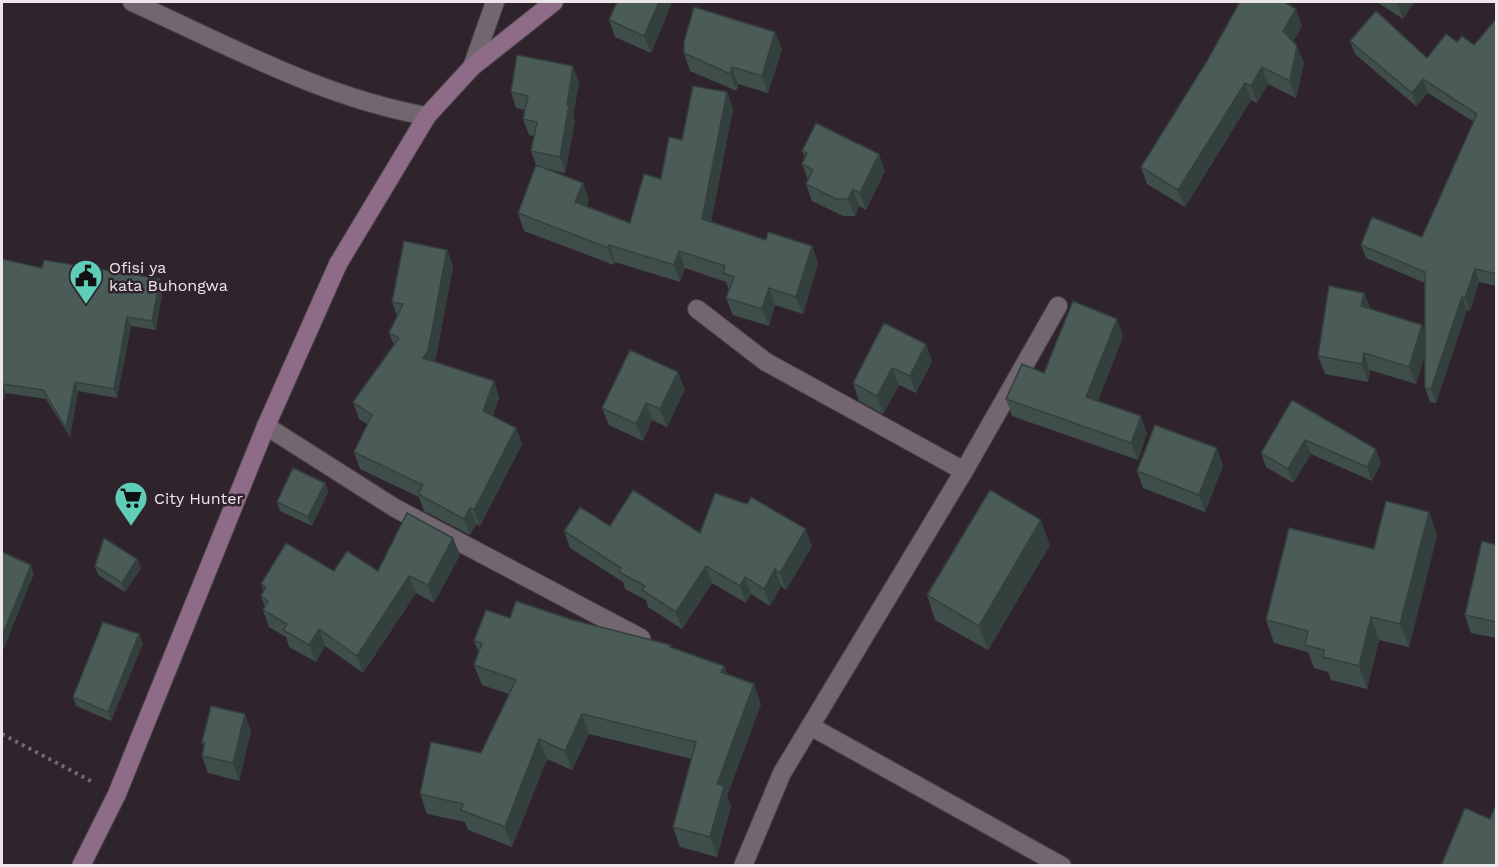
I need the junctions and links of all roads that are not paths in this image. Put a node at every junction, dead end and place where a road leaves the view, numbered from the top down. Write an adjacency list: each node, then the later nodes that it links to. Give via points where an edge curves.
1 (132, 2): 5 (street, via 326,89 386,109)
2 (495, 2): 4 (street)
3 (554, 2): 4 (main road)
4 (472, 67): 5 (main road)
5 (427, 116): 8 (main road, via 338,264)
6 (1058, 306): 9 (street)
7 (697, 309): 9 (street, via 766,362)
8 (267, 426): 10 (street, via 395,508); 12 (main road, via 117,794)
9 (964, 471): 11 (street)
10 (641, 638)
11 (810, 726): 13 (street, via 782,773); 14 (street)
12 (81, 866)
13 (743, 866)
14 (1062, 866)

